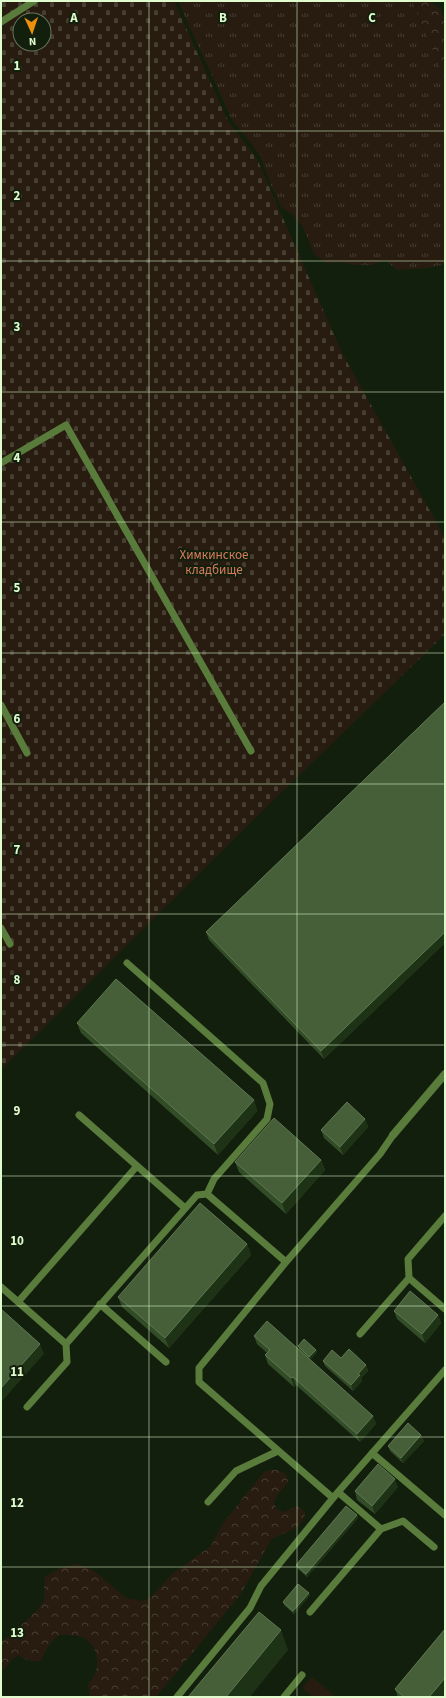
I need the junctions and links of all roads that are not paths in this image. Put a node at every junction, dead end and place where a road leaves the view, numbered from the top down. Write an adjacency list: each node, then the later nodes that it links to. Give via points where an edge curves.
1 (34, 1): 2 (lane)
2 (1, 22)
3 (1, 463): 5 (lane, via 66,425)
4 (1, 705): 6 (lane)
5 (251, 751)
6 (27, 753)
7 (1, 928): 8 (lane)
8 (10, 944)
9 (127, 963): 14 (lane, via 263,1083 270,1104 267,1119 214,1179)
10 (445, 1074): 12 (street)
11 (79, 1116): 13 (lane)
12 (393, 1135): 17 (lane, via 380,1154)
13 (137, 1166): 15 (lane); 20 (lane)
14 (207, 1194): 15 (lane, via 197,1194); 17 (lane)
15 (185, 1208): 21 (lane)
16 (444, 1221): 18 (lane, via 408,1259)
17 (286, 1262): 28 (lane, via 199,1368 199,1382)
18 (409, 1278): 22 (lane); 23 (lane)
19 (1, 1287): 20 (lane)
20 (18, 1302): 24 (lane)
21 (100, 1304): 24 (lane); 25 (lane)
22 (445, 1309)
23 (360, 1334)
24 (66, 1344): 27 (lane, via 67,1362)
25 (166, 1362)
26 (445, 1370): 29 (lane)
27 (27, 1407)
28 (278, 1451): 31 (lane); 32 (lane, via 236,1471)
29 (372, 1453): 30 (lane); 33 (lane)
30 (338, 1492): 31 (lane); 34 (lane)
31 (333, 1498): 38 (lane, via 261,1586 250,1608)
32 (208, 1502)
33 (445, 1515)
34 (381, 1528): 35 (lane, via 403,1521); 36 (lane)
35 (434, 1547)
36 (310, 1612)
37 (302, 1675): 39 (lane)
38 (178, 1697)
39 (284, 1697)

